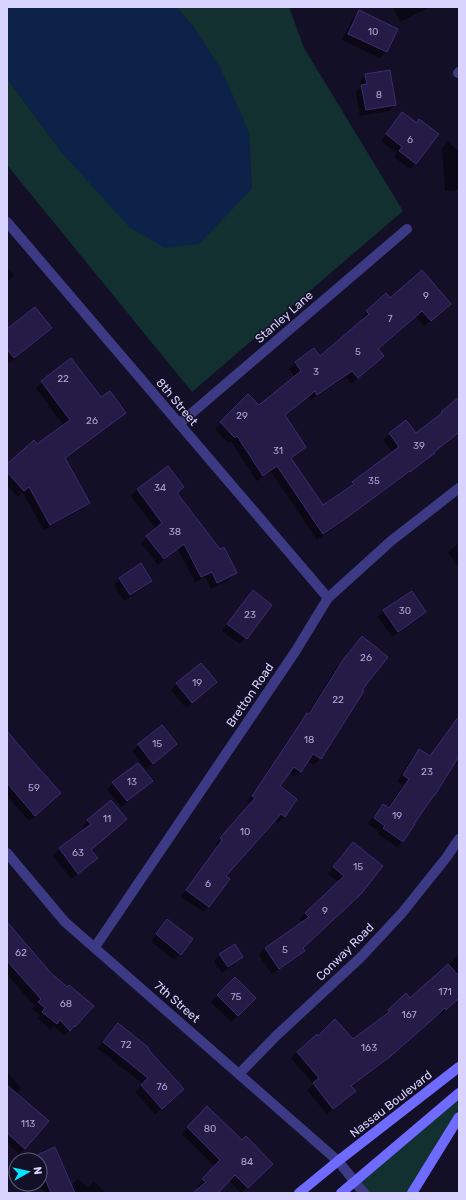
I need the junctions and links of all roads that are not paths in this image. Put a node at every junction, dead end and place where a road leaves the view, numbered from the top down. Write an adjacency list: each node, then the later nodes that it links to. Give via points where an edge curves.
1 (7, 222): 3 (street, 8th Street)
2 (407, 229): 3 (street, Stanley Lane)
3 (179, 424): 5 (street, 8th Street)
4 (459, 488): 5 (street, Bretton Road, via 391,541)
5 (328, 598): 8 (street, Bretton Road, via 295,652)
6 (459, 839): 10 (street, Conway Road, via 381,936)
7 (7, 853): 8 (street, 7th Street, via 65,922)
8 (95, 947): 10 (street, 7th Street)
9 (459, 1067): 13 (main road, Nassau Boulevard)
10 (239, 1074): 13 (street, 7th Street)
11 (459, 1093): 14 (main road)
12 (459, 1116): 18 (main road)
13 (338, 1161): 14 (street); 15 (main road, Nassau Boulevard)
14 (355, 1181): 16 (main road); 17 (street)
15 (300, 1193)
16 (341, 1193)
17 (364, 1193)
18 (412, 1193)

